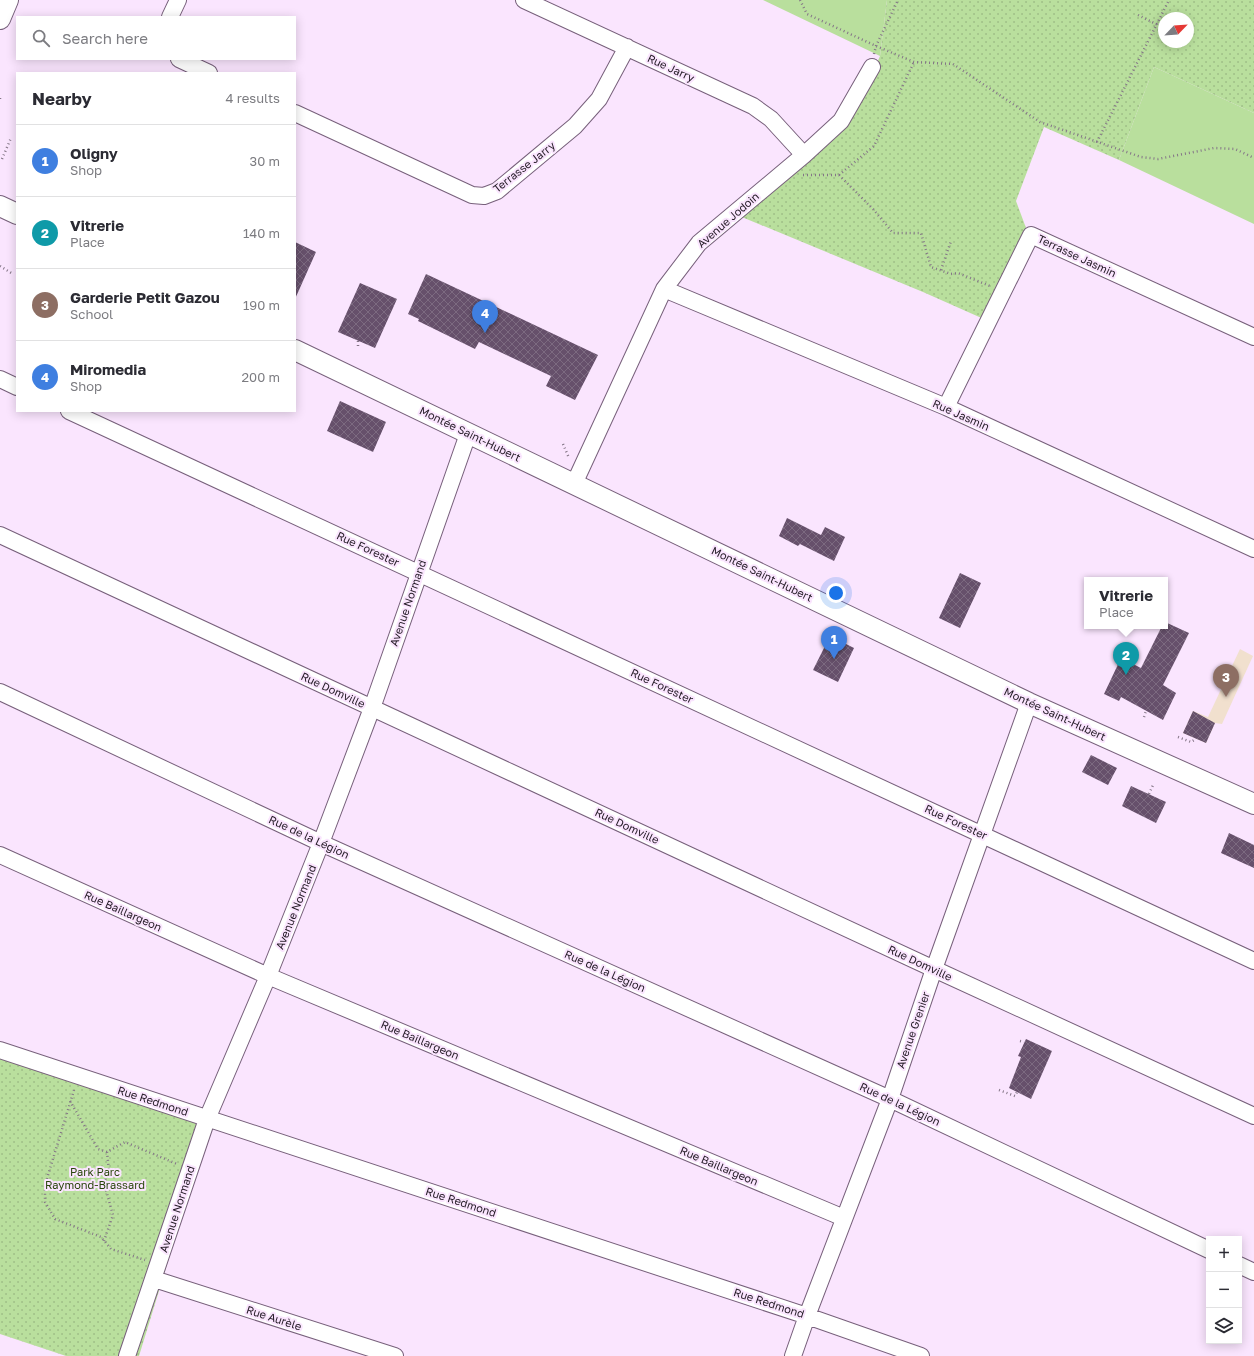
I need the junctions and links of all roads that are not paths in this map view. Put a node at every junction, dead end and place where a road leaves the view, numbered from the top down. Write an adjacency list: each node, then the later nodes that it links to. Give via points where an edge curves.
1 (8, 0): 5 (street)
2 (178, 0): 4 (street)
3 (524, 0): 6 (street, Rue Jarry)
4 (170, 16)
5 (0, 18)
6 (627, 47): 10 (street, Terrasse Jarry, via 599,99 575,126 498,191 484,196 472,195); 11 (street, Rue Jarry, via 753,106 771,119)
7 (181, 60): 9 (street)
8 (872, 67): 11 (street, Avenue Jodoin, via 841,121)
9 (207, 72)
10 (296, 113)
11 (804, 155): 14 (street, Avenue Jodoin, via 699,243)
12 (0, 206): 13 (street)
13 (16, 214)
14 (664, 289): 19 (street, Rue Jasmin); 22 (street, Avenue Jodoin)
15 (1254, 337): 19 (street, Terrasse Jasmin, via 1031,236)
16 (296, 350): 21 (street, Montée Saint-Hubert)
17 (0, 379): 18 (street)
18 (16, 387)
19 (946, 407): 24 (street, Rue Jasmin)
20 (71, 412): 25 (street, Rue Forester)
21 (468, 434): 22 (street, Montée Saint-Hubert); 25 (street, Avenue Normand)
22 (574, 484): 27 (street, Montée Saint-Hubert)
23 (0, 535): 28 (street, Rue Domville)
24 (1254, 549)
25 (418, 572): 28 (street, Avenue Normand); 30 (street, Rue Forester)
26 (0, 692): 31 (street, Rue de la Légion)
27 (1030, 703): 29 (street, Montée Saint-Hubert); 30 (street, Avenue Grenier)
28 (372, 708): 31 (street, Avenue Normand); 34 (street, Rue Domville)
29 (1254, 804)
30 (982, 835): 33 (street, Rue Forester); 34 (street, Avenue Grenier)
31 (321, 843): 35 (street, Avenue Normand); 37 (street, Rue de la Légion)
32 (0, 856): 35 (street, Rue Baillargeon)
33 (1254, 961)
34 (934, 969): 37 (street, Avenue Grenier); 38 (street, Rue Domville)
35 (268, 976): 39 (street, Avenue Normand); 40 (street, Rue Baillargeon)
36 (0, 1050): 39 (street, Rue Redmond)
37 (890, 1099): 40 (street, Avenue Grenier); 41 (street, Rue de la Légion)
38 (1254, 1116)
39 (207, 1119): 44 (street, Avenue Normand); 45 (street, Rue Redmond)
40 (844, 1218): 45 (street, Avenue Grenier)
41 (1206, 1249)
42 (1242, 1266): 43 (street)
43 (1254, 1272)
44 (154, 1279): 46 (street, Avenue Normand); 47 (street, Rue Aurèle)
45 (807, 1316): 48 (street, Avenue Grenier); 49 (street, Rue Redmond)
46 (127, 1356)
47 (395, 1356)
48 (793, 1356)
49 (921, 1356)

